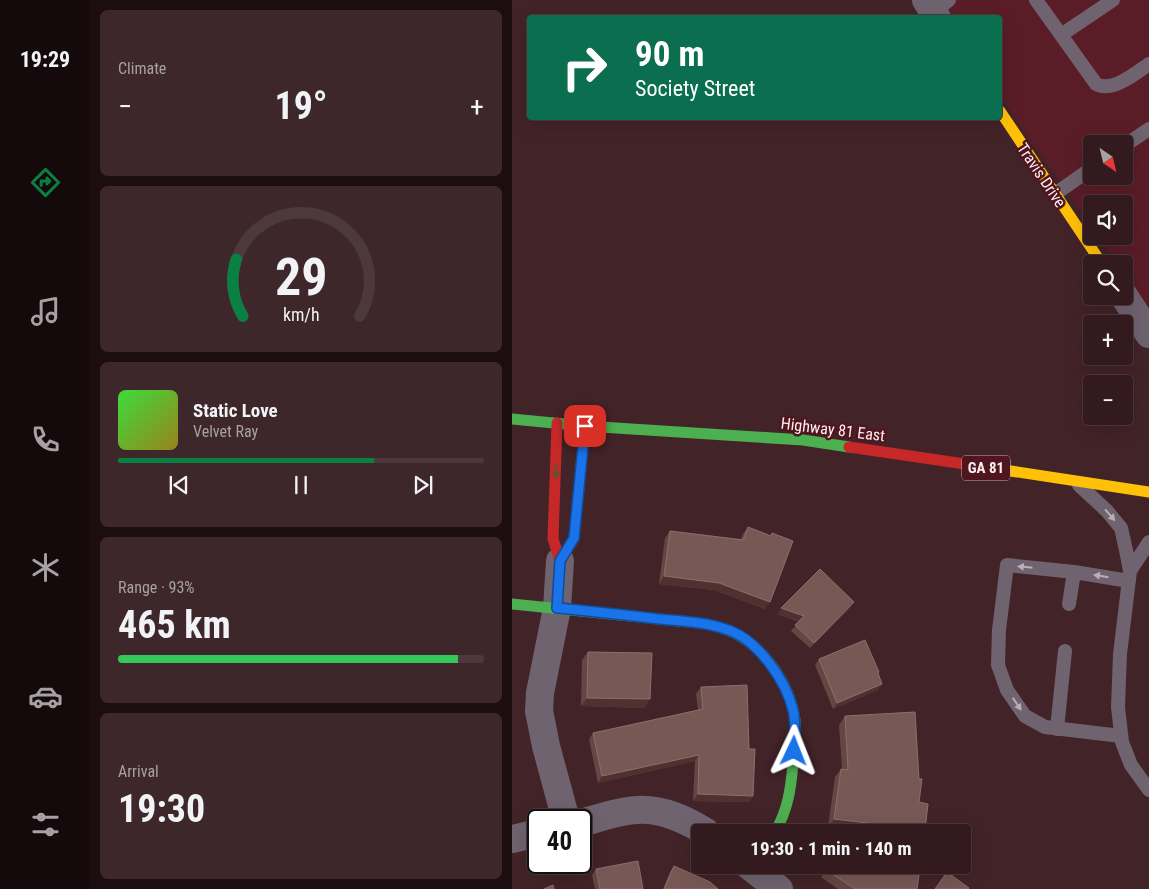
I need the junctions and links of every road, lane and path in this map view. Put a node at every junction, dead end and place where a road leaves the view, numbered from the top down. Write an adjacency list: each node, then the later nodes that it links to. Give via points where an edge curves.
1 (1036, 0): 3 (lane)
2 (1113, 0): 3 (lane)
3 (1061, 35): 4 (lane, via 1096,84 1101,86 1111,86)
4 (1148, 64)
5 (1002, 114): 9 (street, Travis Drive)
6 (1148, 129): 7 (lane)
7 (1133, 140)
8 (1083, 174): 9 (lane)
9 (1055, 194): 10 (street, Travis Drive)
10 (1096, 255)
11 (1130, 305): 12 (street)
12 (1148, 334)
13 (512, 419): 14 (street, Highway 81 East / GA 81)
14 (557, 423): 15 (street, Highway 81 East / GA 81); 19 (street, one-way to 19, via 553,539)
15 (585, 426): 16 (street, Highway 81 East / GA 81, via 803,440); 19 (street, via 574,538)
16 (1074, 481): 17 (street, Highway 81 East / GA 81); 21 (lane, one-way to 21, via 1121,528)
17 (1148, 492)
18 (1148, 542): 21 (lane)
19 (560, 561): 24 (street)
20 (1074, 572): 21 (lane, one-way to 20); 23 (lane); 26 (lane, one-way to 26, via 1007,565 999,630 998,665 1007,690 1025,716 1045,727)
21 (1129, 576): 27 (lane, via 1120,654 1118,707)
22 (512, 604): 24 (street)
23 (1069, 604)
24 (557, 608): 29 (street, via 539,711); 32 (street, via 708,624 742,636 760,652 782,684 795,721 792,786)
25 (1064, 651): 26 (lane)
26 (1057, 728): 27 (lane)
27 (1121, 736): 28 (lane, via 1131,765)
28 (1148, 790)
29 (563, 809)
30 (592, 820): 31 (street, via 644,810 675,816)
31 (691, 824)
32 (780, 824)
33 (527, 836): 34 (street)
34 (512, 839)
35 (760, 874): 36 (street)
36 (779, 889)

